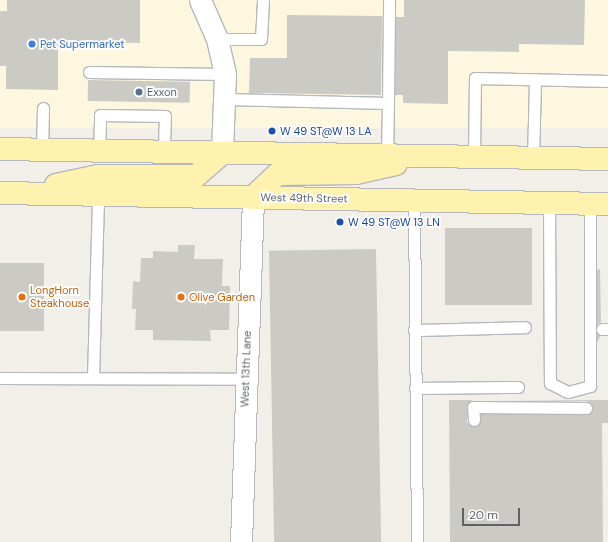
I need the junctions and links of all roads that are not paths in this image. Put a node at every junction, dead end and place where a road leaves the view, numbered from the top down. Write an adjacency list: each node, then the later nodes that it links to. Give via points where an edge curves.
1 (200, 0): 4 (street)
2 (262, 0): 4 (lane, via 261,38)
3 (389, 0): 10 (lane)
4 (217, 39): 6 (street)
5 (88, 72): 6 (lane)
6 (225, 74): 9 (street)
7 (535, 79): 8 (lane); 19 (lane, via 475,78); 20 (lane)
8 (608, 81)
9 (225, 99): 10 (lane); 16 (street)
10 (388, 103): 17 (lane)
11 (43, 108): 13 (lane)
12 (0, 149): 13 (main road)
13 (42, 150): 14 (main road)
14 (99, 151): 15 (main road); 15 (lane, via 100,115 114,115 165,116)
15 (164, 152): 16 (main road)
16 (222, 153): 17 (main road); 23 (main road, via 196,176 98,176)
17 (387, 156): 18 (main road)
18 (432, 156): 19 (main road); 25 (main road, via 356,173 278,174)
19 (474, 157): 20 (main road)
20 (533, 158): 21 (main road)
21 (608, 159)
22 (0, 193): 23 (main road, West 49th Street)
23 (22, 193): 24 (main road, West 49th Street)
24 (98, 194): 25 (main road, West 49th Street); 32 (lane)
25 (253, 197): 26 (main road, West 49th Street); 33 (street, West 13th Lane)
26 (414, 200): 27 (main road, West 49th Street); 30 (lane)
27 (549, 203): 28 (main road, West 49th Street); 28 (lane, via 550,383 568,392 590,386)
28 (599, 204)
29 (525, 327): 30 (lane)
30 (414, 330): 35 (lane)
31 (0, 378): 32 (lane)
32 (93, 378): 33 (lane)
33 (246, 379): 38 (street, West 13th Lane)
34 (518, 387): 35 (lane)
35 (415, 388): 39 (lane)
36 (586, 408): 37 (lane, via 473,407)
37 (474, 420)
38 (241, 542)
39 (418, 542)

